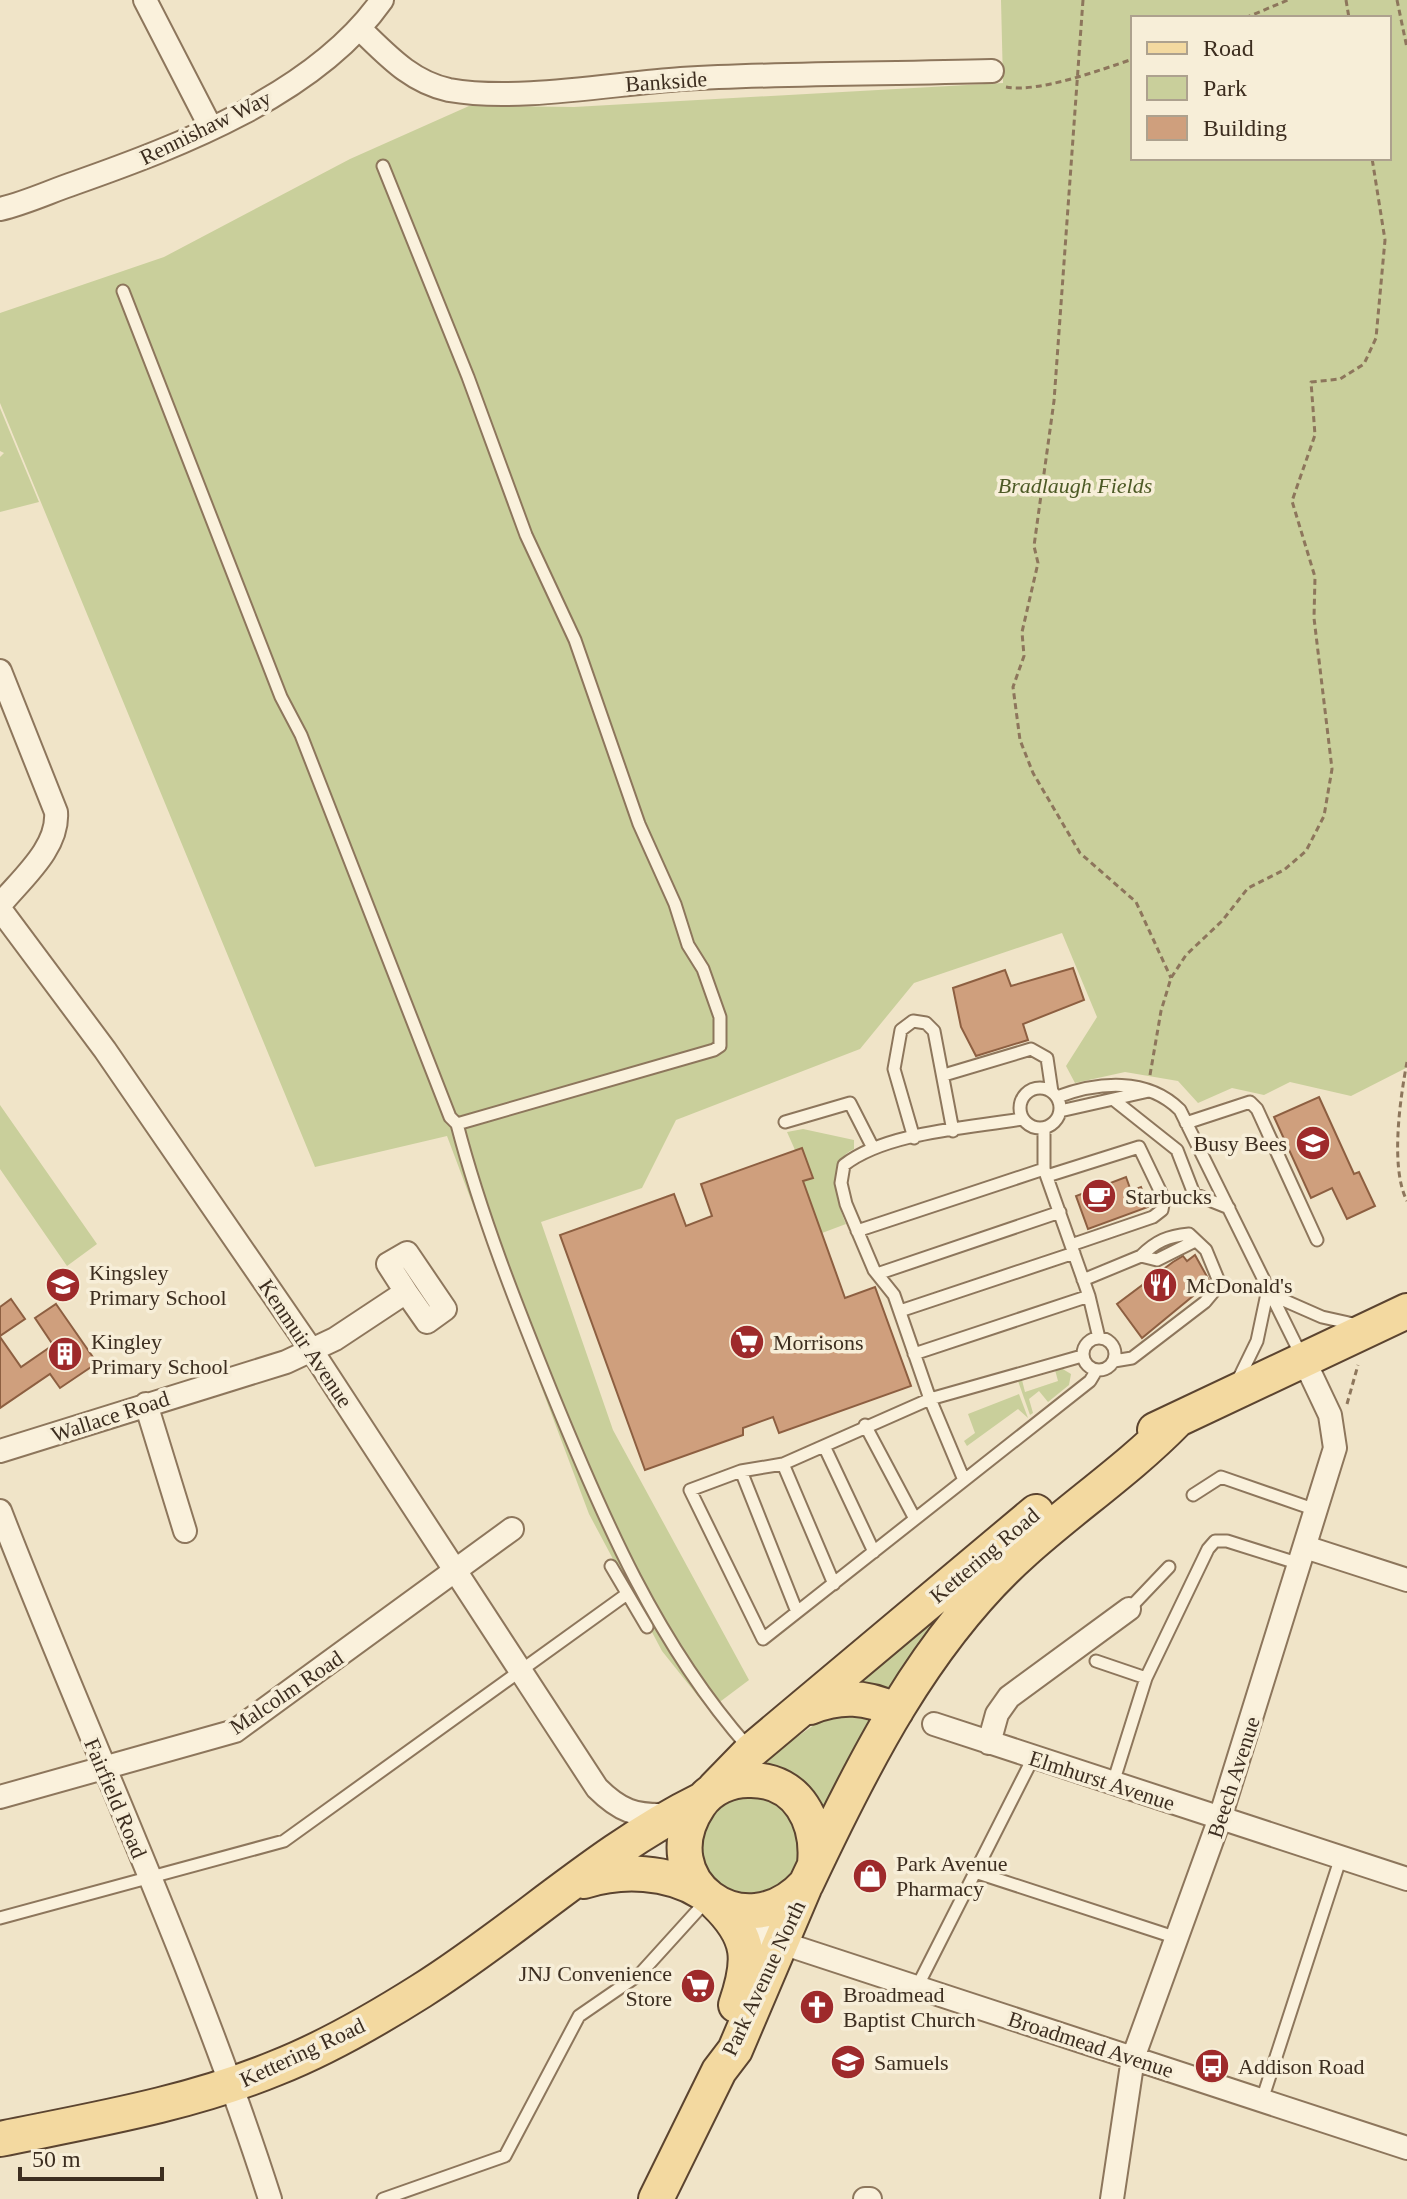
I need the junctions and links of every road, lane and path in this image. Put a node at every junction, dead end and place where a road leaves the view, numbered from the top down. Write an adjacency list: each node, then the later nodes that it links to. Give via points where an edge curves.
1 (145, 0): 12 (street)
2 (382, 0): 7 (street, Rennishaw Way)
3 (1083, 0): 11 (path)
4 (1288, 0): 6 (path)
5 (1397, 0): 8 (path)
6 (1250, 16)
7 (360, 29): 10 (street, Bankside, via 410,75 469,92 720,77); 12 (street, Rennishaw Way, via 278,92)
8 (1407, 48)
9 (1131, 60): 11 (path)
10 (992, 71): 11 (path, via 998,86 1017,89)
11 (1075, 76): 19 (path, via 1054,401 1034,546 1038,563 1022,632 1024,656 1013,687 1020,740 1033,773 1080,853 1136,902)
12 (211, 128): 15 (street, Rennishaw Way)
13 (1372, 160): 19 (path, via 1385,240 1376,338 1364,364 1340,379 1311,382 1315,435 1292,501 1315,577 1314,618 1332,769 1324,816 1306,851 1284,870 1248,888)
14 (383, 166): 29 (lane, via 526,535 575,640 639,824 688,945 703,969 722,1033 714,1050)
15 (0, 209)
16 (123, 291): 29 (lane, via 281,697 301,735)
17 (0, 671): 18 (street, via 57,823 45,849)
18 (0, 907): 52 (street, Kenmuir Avenue)
19 (1171, 978): 22 (path, via 1152,1052)
20 (1407, 1062): 35 (path, via 1398,1162 1399,1187)
21 (944, 1075): 23 (lane, via 1031,1049 1047,1058); 31 (lane); 32 (lane, via 934,1031 913,1021 901,1030 894,1069)
22 (1149, 1091): 23 (lane, via 1129,1082); 24 (lane); 28 (lane, via 1166,1096)
23 (1054, 1094): 25 (lane); 26 (lane, via 1043,1088 1028,1092 1020,1103)
24 (1114, 1100): 25 (lane); 36 (lane, via 1177,1150 1194,1194)
25 (1060, 1111): 30 (lane)
26 (1022, 1119): 30 (lane); 31 (lane)
27 (785, 1122): 33 (lane, via 850,1103)
28 (1186, 1123): 36 (lane); 39 (lane, via 1250,1102)
29 (457, 1124): 93 (lane, via 475,1194 592,1488 644,1599 721,1717)
30 (1044, 1128): 34 (lane)
31 (953, 1131): 32 (lane)
32 (914, 1138): 33 (lane)
33 (873, 1148): 38 (lane, via 844,1165 843,1193)
34 (1046, 1173): 37 (lane); 38 (lane); 41 (lane, via 1139,1147 1164,1199 1162,1210)
35 (1407, 1201)
36 (1229, 1208): 46 (lane)
37 (1060, 1212): 41 (lane); 43 (lane)
38 (857, 1231): 43 (lane)
39 (1317, 1240)
40 (1195, 1241): 42 (lane, via 1157,1260); 42 (lane, via 1189,1234 1169,1236); 56 (lane, via 1206,1250 1220,1284 1205,1302 1132,1358)
41 (1073, 1249): 44 (lane); 48 (lane)
42 (1141, 1256): 44 (lane)
43 (877, 1274): 48 (lane)
44 (1083, 1280): 47 (lane)
45 (406, 1292): 52 (street, Wallace Road)
46 (1270, 1292): 51 (lane); 55 (lane); 58 (lane, via 1257,1341)
47 (1089, 1296): 50 (lane); 53 (lane)
48 (900, 1311): 53 (lane)
49 (1407, 1311): 51 (main road, Kettering Road)
50 (1099, 1338): 54 (lane, via 1085,1346); 56 (lane, via 1112,1345)
51 (1365, 1343): 55 (main road, Kettering Road); 64 (path)
52 (312, 1351): 60 (street, Wallace Road); 79 (street, Kenmuir Avenue)
53 (914, 1354): 59 (lane)
54 (1082, 1356): 57 (lane); 59 (lane)
55 (1303, 1358): 58 (main road, Kettering Road); 64 (street, Beech Avenue, via 1330,1415)
56 (1114, 1361): 57 (lane)
57 (1096, 1371): 68 (lane)
58 (1233, 1391): 61 (main road, Kettering Road)
59 (930, 1399): 62 (lane); 68 (lane)
60 (146, 1404): 65 (street, Wallace Road); 74 (street)
61 (1176, 1421): 89 (main road, Kettering Road, via 1128,1442 1077,1478); 90 (main road, Kettering Road, via 1147,1451 1023,1551 973,1602)
62 (865, 1425): 63 (lane); 72 (lane)
63 (825, 1448): 66 (lane); 75 (lane)
64 (1335, 1448): 70 (street, Beech Avenue)
65 (0, 1451)
66 (783, 1464): 67 (lane); 81 (lane)
67 (741, 1471): 84 (lane); 84 (lane, via 690,1490 763,1639)
68 (964, 1480): 72 (lane)
69 (1193, 1495): 70 (lane, via 1221,1477)
70 (1316, 1510): 76 (street, Beech Avenue)
71 (0, 1511): 95 (street, Fairfield Road)
72 (915, 1519): 75 (lane)
73 (512, 1529): 79 (street, Malcolm Road)
74 (185, 1531)
75 (874, 1552): 81 (lane)
76 (1302, 1556): 80 (street); 88 (lane, via 1215,1541); 101 (street, Beech Avenue)
77 (611, 1566): 82 (lane)
78 (1169, 1567): 83 (lane)
79 (457, 1569): 87 (street, Kenmuir Avenue); 95 (street, Malcolm Road, via 235,1731)
80 (1407, 1580)
81 (834, 1584): 84 (lane)
82 (627, 1594): 85 (lane); 87 (lane)
83 (1129, 1609): 92 (street, via 1009,1697)
84 (797, 1612)
85 (647, 1627)
86 (1096, 1661): 88 (lane)
87 (523, 1670): 97 (street, Kenmuir Avenue); 106 (lane, via 284,1841)
88 (1146, 1678): 96 (lane)
89 (805, 1709): 90 (main road, Kettering Road, via 849,1698); 93 (main road, Kettering Road)
90 (896, 1711): 105 (main road, Kettering Road)
91 (934, 1724): 92 (street, Elmhurst Avenue)
92 (989, 1743): 94 (street, Elmhurst Avenue)
93 (751, 1751): 98 (main road, Kettering Road)
94 (1033, 1758): 96 (street, Elmhurst Avenue); 104 (lane)
95 (103, 1769): 99 (street, Malcolm Road); 106 (street, Fairfield Road)
96 (1113, 1783): 101 (street, Elmhurst Avenue)
97 (597, 1788): 100 (street, Kenmuir Avenue, via 618,1809 639,1816); 102 (street, Kenmuir Avenue, via 600,1808)
98 (707, 1796): 100 (main road, Kettering Road); 105 (main road, via 725,1784 756,1780 789,1792 814,1824 818,1841); 109 (main road, via 690,1818 684,1855 690,1874)
99 (0, 1797)
100 (671, 1815): 102 (main road, Kettering Road)
101 (1220, 1818): 103 (street, Elmhurst Avenue); 111 (street, Beech Avenue)
102 (627, 1845): 108 (main road, Kettering Road); 109 (street, Kenmuir Avenue)
103 (1341, 1857): 107 (street, Elmhurst Avenue); 117 (lane)
104 (975, 1872): 111 (lane); 113 (lane)
105 (811, 1874): 109 (main road, via 793,1898 757,1913 738,1912); 112 (main road, Park Avenue North)
106 (150, 1878): 110 (lane); 116 (street, Fairfield Road)
107 (1407, 1879)
108 (568, 1886): 109 (main road, Kettering Road, via 606,1874 634,1873); 116 (main road, Kettering Road, via 364,2026)
109 (709, 1899): 112 (street, Broadmead Avenue); 115 (main road, Park Avenue North, via 749,1961); 121 (lane, via 640,1974 579,2016 505,2156)
110 (0, 1918)
111 (1177, 1938): 114 (street, Beech Avenue)
112 (782, 1943): 113 (street, Broadmead Avenue); 115 (main road, Park Avenue North, via 735,2050)
113 (917, 1987): 114 (street, Broadmead Avenue)
114 (1133, 2058): 117 (street, Broadmead Avenue); 123 (street, Beech Avenue)
115 (719, 2071): 122 (main road, Park Avenue North)
116 (233, 2084): 118 (main road, Kettering Road); 120 (street, Fairfield Road)
117 (1262, 2100): 119 (street, Broadmead Avenue)
118 (0, 2139)
119 (1407, 2148)
120 (270, 2199)
121 (383, 2199)
122 (656, 2199)
123 (1112, 2199)

